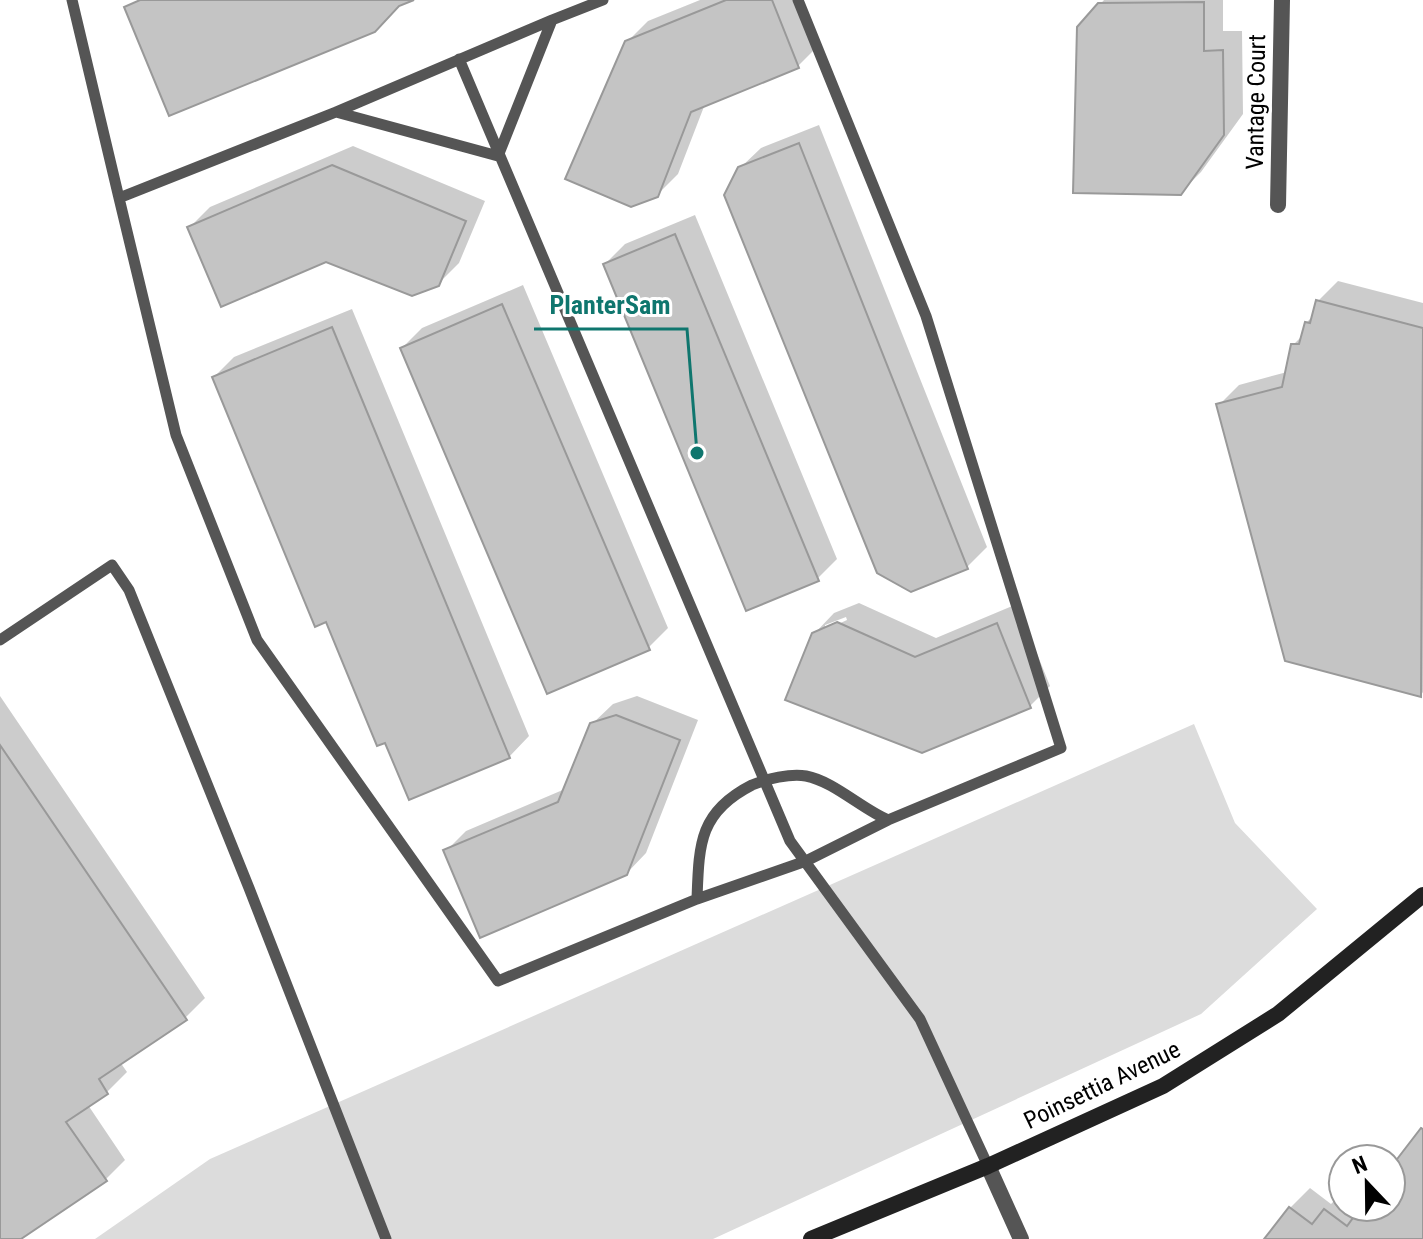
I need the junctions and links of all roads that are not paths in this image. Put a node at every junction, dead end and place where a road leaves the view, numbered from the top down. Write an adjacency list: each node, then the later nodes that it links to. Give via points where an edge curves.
1 (72, 0): 9 (lane)
2 (603, 0): 5 (lane)
3 (798, 0): 13 (lane, via 926,316 1061,748)
4 (1282, 0): 10 (street, Vantage Court)
5 (552, 20): 6 (lane); 8 (lane)
6 (459, 59): 7 (lane); 8 (lane)
7 (336, 112): 8 (lane); 9 (lane)
8 (498, 156): 12 (lane)
9 (119, 198): 16 (lane, via 176,435 257,640 498,981)
10 (1278, 205)
11 (0, 640): 18 (lane, via 112,565 129,590)
12 (764, 779): 13 (lane, via 806,776); 14 (lane, via 790,841); 16 (lane, via 731,796 715,812 698,862)
13 (888, 820): 14 (lane)
14 (806, 861): 16 (lane); 17 (lane, via 920,1019)
15 (1423, 895): 17 (main road, Poinsettia Avenue, via 1278,1014 1176,1078)
16 (697, 899)
17 (988, 1166): 19 (main road, Poinsettia Avenue); 20 (street)
18 (386, 1239)
19 (811, 1239)
20 (1021, 1239)

